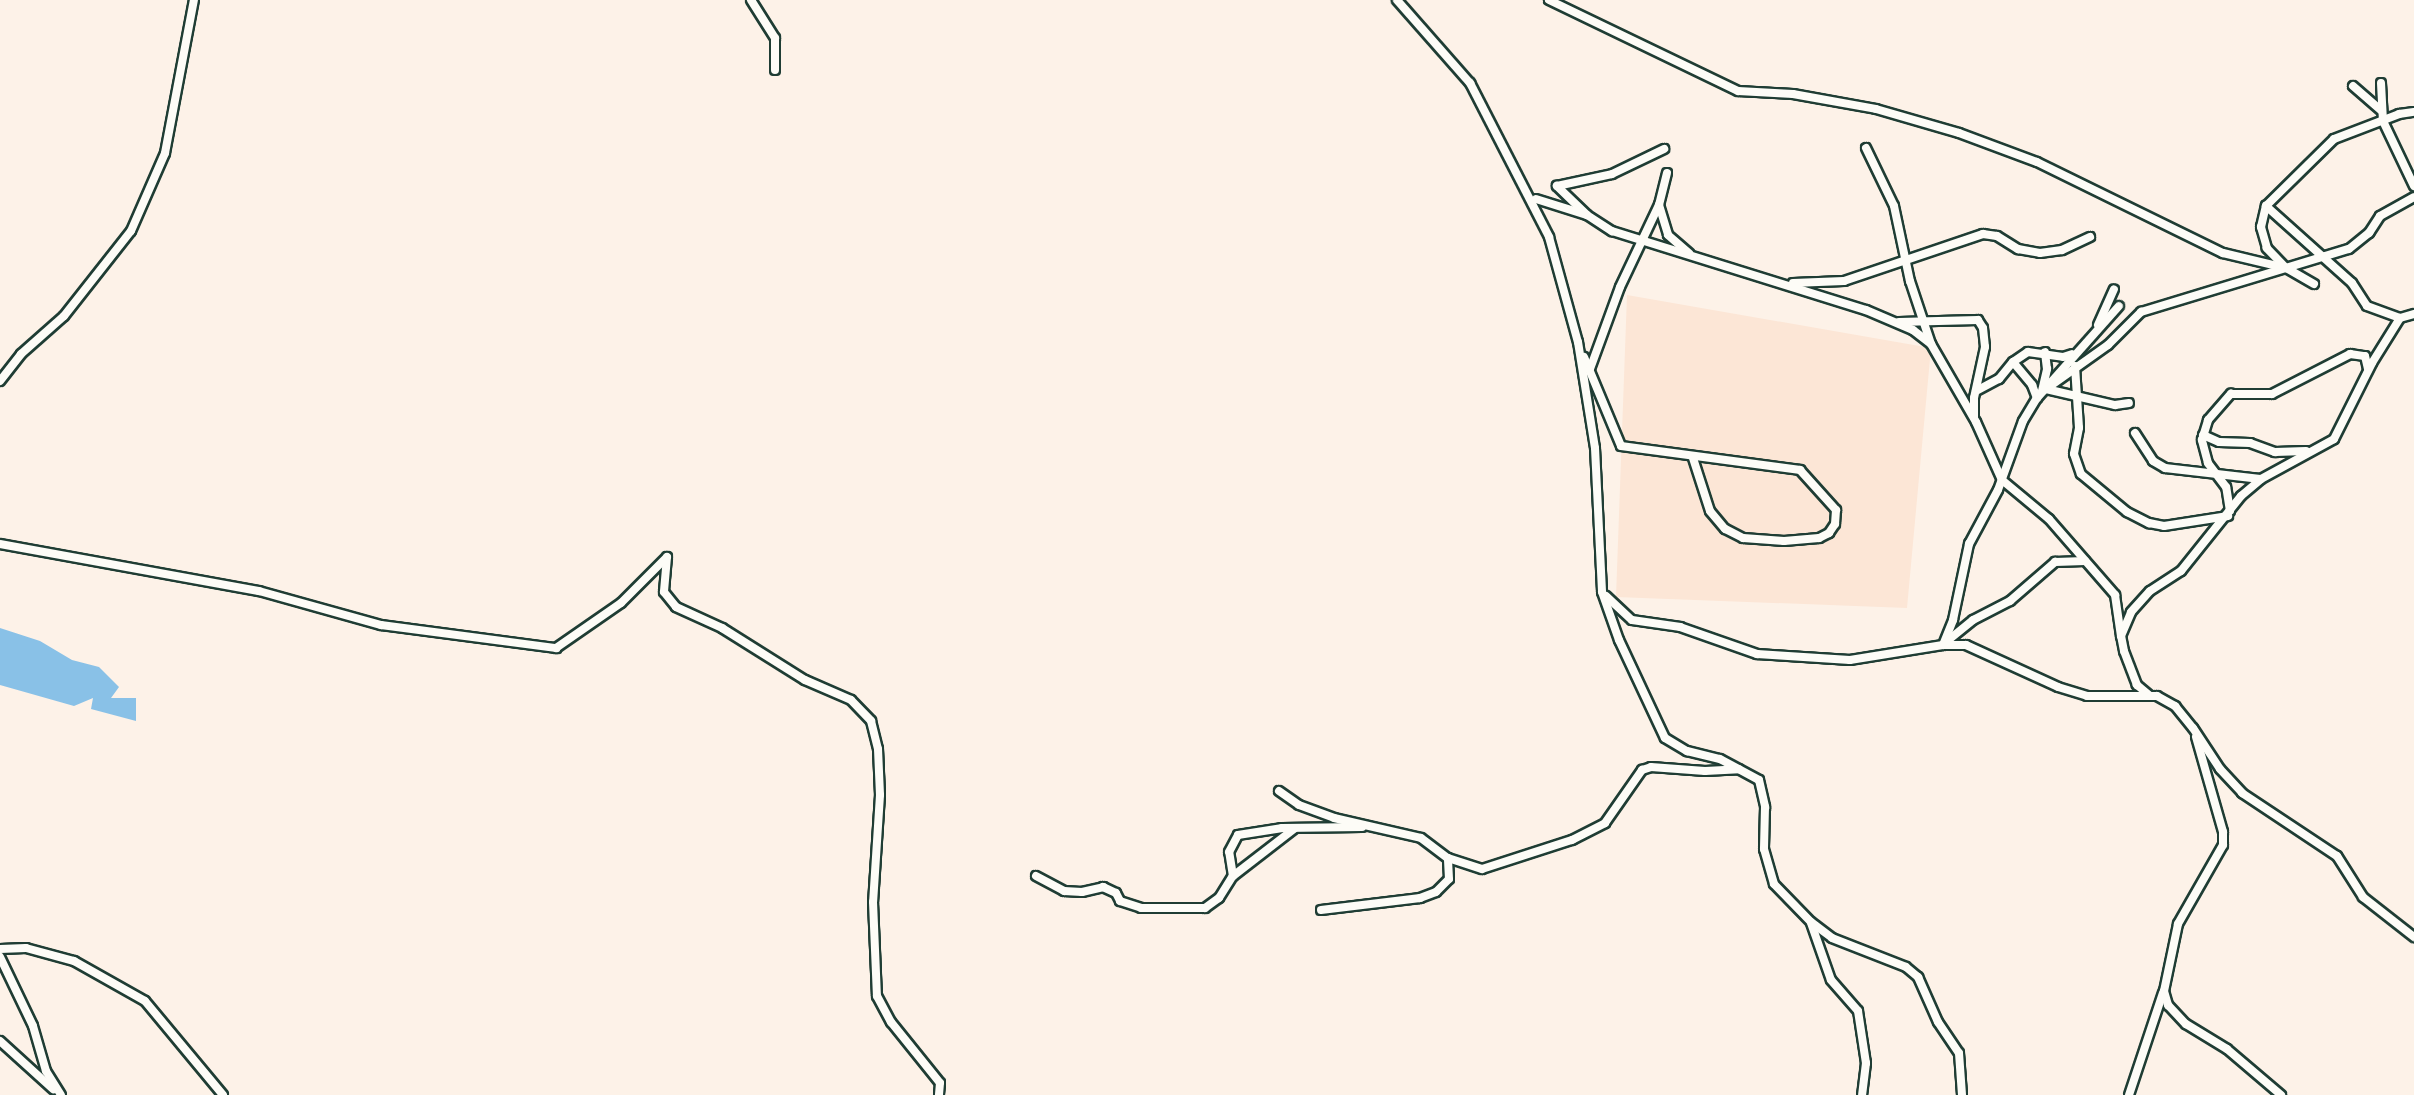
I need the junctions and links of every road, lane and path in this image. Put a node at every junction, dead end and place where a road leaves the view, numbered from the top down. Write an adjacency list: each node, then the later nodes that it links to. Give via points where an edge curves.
1 (194, 0): 43 (street, via 165,153 131,231 64,316)
2 (751, 0): 5 (street, via 775,38)
3 (1397, 0): 35 (street, via 1470,83 1549,237)
4 (1549, 0): 25 (street, via 1738,91 1793,94 1876,109 1959,133 2037,162 2223,253)
5 (775, 70)
6 (2381, 83): 8 (street)
7 (2353, 86): 8 (street)
8 (2382, 111): 10 (street)
9 (2414, 112): 10 (street)
10 (2383, 121): 14 (street); 18 (street, via 2334,139)
11 (1866, 148): 24 (street, via 1894,206)
12 (1664, 149): 19 (street, via 1612,174 1557,186)
13 (1667, 173): 17 (street)
14 (2414, 186)
15 (2414, 197): 22 (street, via 2380,216 2357,244)
16 (1536, 199): 19 (street)
17 (1659, 205): 21 (street); 23 (street, via 1668,235)
18 (2266, 206): 22 (street); 25 (street, via 2263,238)
19 (1587, 215): 21 (street, via 1612,231)
20 (2090, 237): 24 (street, via 2040,253 1983,234)
21 (1641, 240): 23 (street); 41 (street)
22 (2321, 256): 25 (street); 31 (street, via 2352,283 2367,306)
23 (1694, 257): 26 (street)
24 (1905, 262): 26 (street, via 1831,283); 33 (street)
25 (2286, 268): 27 (street); 40 (street, via 2141,312)
26 (1780, 282): 32 (street)
27 (2314, 284)
28 (2114, 289): 34 (street)
29 (2119, 306): 34 (street)
30 (2414, 314): 31 (street)
31 (2400, 318): 42 (street)
32 (1898, 322): 33 (street); 36 (street)
33 (1924, 322): 36 (street); 44 (street, via 1978,320 1985,347)
34 (2097, 330): 37 (street)
35 (1578, 342): 41 (street); 59 (street, via 1595,448)
36 (1931, 344): 48 (street)
37 (2080, 350): 38 (street, via 2063,357); 40 (street); 45 (street)
38 (2045, 352): 39 (street, via 2028,352); 45 (street)
39 (2013, 362): 44 (street, via 1999,379); 45 (street)
40 (2074, 369): 45 (street); 46 (street)
41 (1590, 370): 52 (street, via 1621,446)
42 (2368, 370): 50 (street, via 2365,356 2350,354 2272,394 2231,394 2208,420); 51 (street, via 2339,431)
43 (0, 381)
44 (1976, 391): 48 (street)
45 (2041, 394): 46 (street); 55 (street, via 2009,453)
46 (2074, 395): 47 (street); 56 (street, via 2079,416 2076,464 2100,492 2149,523 2164,526)
47 (2129, 403)
48 (1974, 418): 55 (street)
49 (2135, 433): 53 (street, via 2157,465)
50 (2203, 435): 51 (street, via 2275,452); 53 (street, via 2204,452)
51 (2319, 449): 54 (street)
52 (1693, 458): 52 (street, via 1800,470 1836,510 1835,524 1819,538 1743,538 1725,529 1710,511)
53 (2216, 475): 54 (street); 56 (street, via 2226,487)
54 (2261, 479): 56 (street)
55 (2002, 480): 58 (street, via 2049,519); 61 (street, via 1969,544)
56 (2229, 514): 60 (street, via 2181,571 2150,591 2131,612)
57 (0, 544): 80 (street, via 259,591 381,625 556,648 621,603 667,557 664,592 676,607 851,700 871,721 880,795 873,902 877,996 940,1083)
58 (2085, 561): 60 (street, via 2115,595); 61 (street, via 2055,562 2010,601 1973,620)
59 (1602, 592): 61 (street, via 1632,620 1680,627 1757,654 1850,660); 64 (street, via 1665,738)
60 (2121, 636): 62 (street, via 2127,667)
61 (1943, 645): 62 (street, via 1966,645 2087,696)
62 (2150, 696): 63 (street, via 2175,706)
63 (2193, 728): 73 (street, via 2242,793 2337,856 2363,897); 76 (street, via 2223,845 2178,924)
64 (1742, 769): 68 (street, via 1651,767 1642,770 1605,823 1572,840 1482,869); 72 (street, via 1759,780 1765,807 1764,849 1774,884)
65 (1279, 791): 67 (street, via 1334,818)
66 (1295, 827): 67 (street); 70 (street); 70 (street, via 1238,835 1229,852)
67 (1387, 827): 68 (street, via 1421,838)
68 (1448, 858): 71 (street, via 1449,879 1436,892)
69 (1036, 876): 70 (street, via 1064,891 1103,887 1120,901 1141,908 1205,908)
70 (1233, 876)
71 (1321, 910)
72 (1811, 922): 81 (street, via 1831,980 1858,1011 1866,1063); 82 (street, via 1832,938 1906,967 1918,977 1959,1053)
73 (2414, 937)
74 (0, 949): 79 (street, via 26,948 74,961 145,1001)
75 (0, 957): 78 (street, via 33,1026 46,1071)
76 (2164, 991): 83 (street); 84 (street, via 2168,1005 2186,1024 2227,1049)
77 (0, 1041): 78 (street)
78 (61, 1095)
79 (223, 1095)
80 (939, 1095)
81 (1862, 1095)
82 (1962, 1095)
83 (2129, 1095)
84 (2281, 1095)

